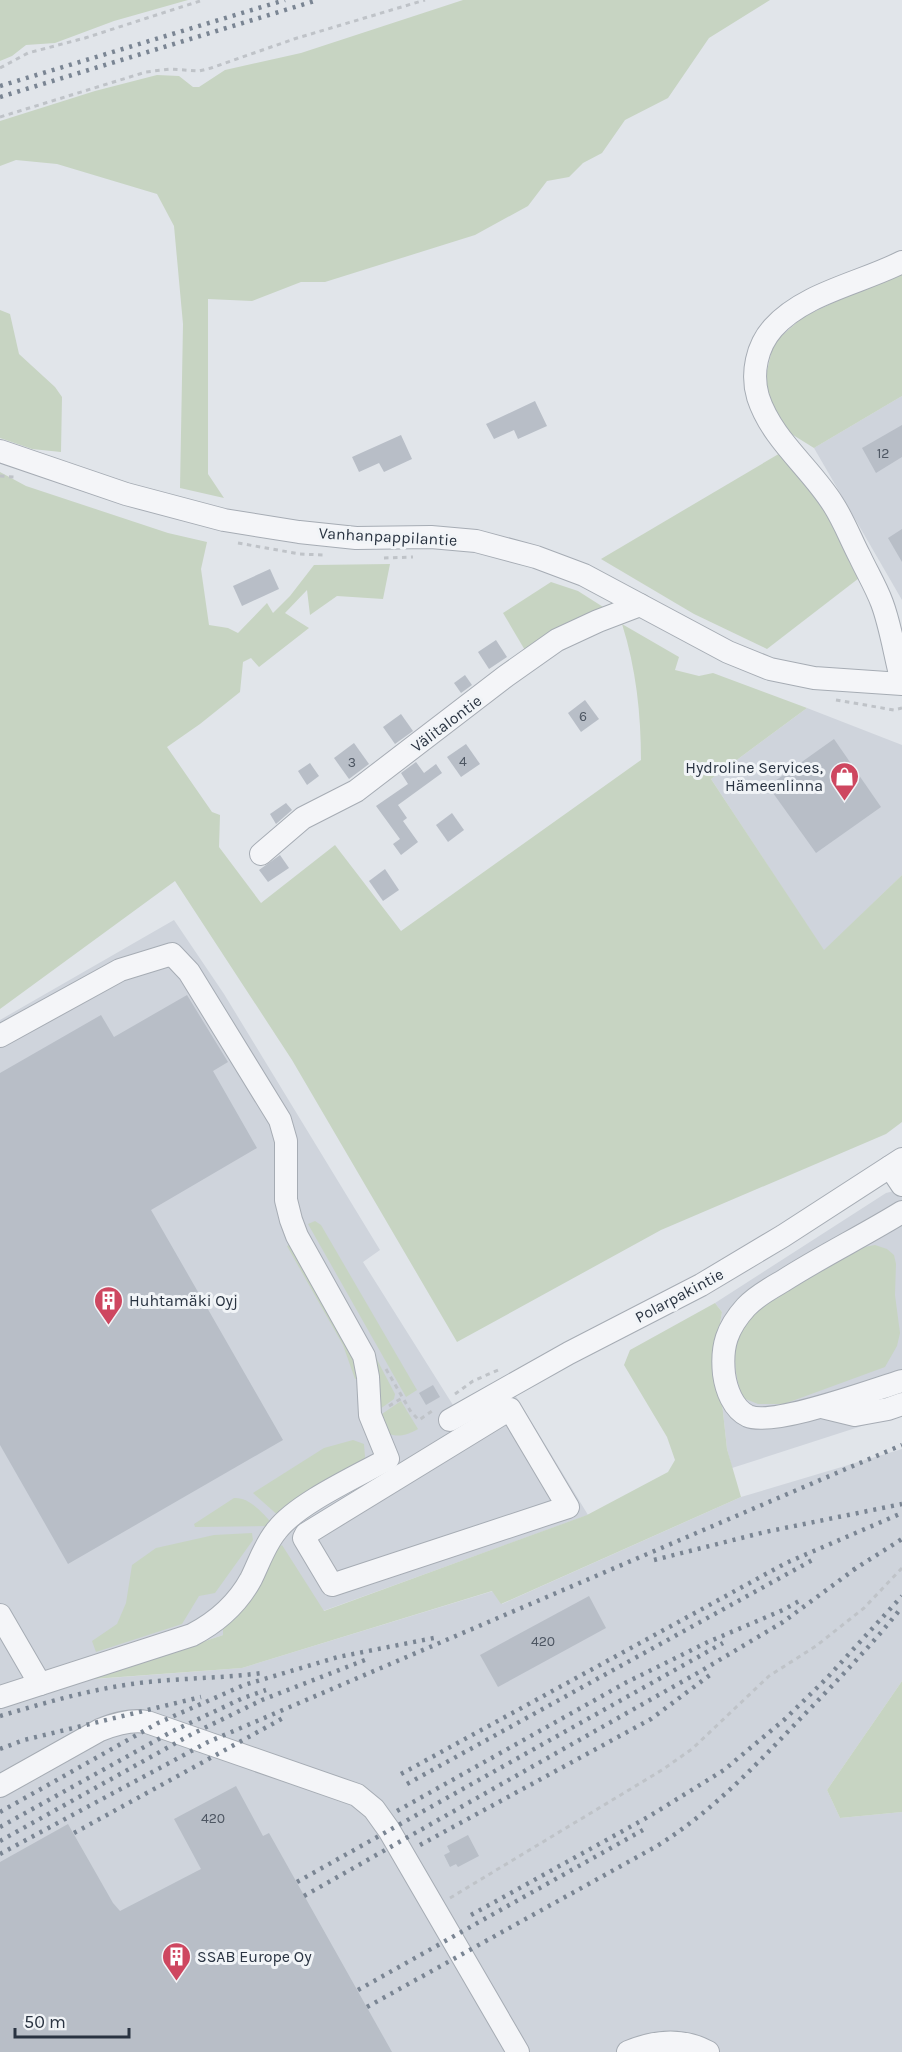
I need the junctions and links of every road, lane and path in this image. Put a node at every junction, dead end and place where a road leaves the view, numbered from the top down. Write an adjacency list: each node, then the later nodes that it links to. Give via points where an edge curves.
1 (425, 0): 4 (path, via 219,66 199,71 146,72)
2 (200, 1): 3 (path, via 35,51)
3 (0, 68)
4 (0, 117)
5 (902, 262): 14 (street, via 804,304 773,329 759,353 756,371 756,387 766,413 783,443 826,493 882,603)
6 (0, 451): 7 (street, Vanhanpappilantie)
7 (30, 462): 8 (path, via 25,478); 13 (street, Vanhanpappilantie, via 126,494 224,520 356,538 476,541 574,572)
8 (0, 476)
9 (233, 541): 10 (path, via 300,554)
10 (328, 555)
11 (416, 557): 12 (path)
12 (384, 558)
13 (640, 606): 14 (street, Vanhanpappilantie, via 728,652 770,669 814,678); 17 (street, Välitalontie, via 557,640 356,791 303,818)
14 (902, 683)
15 (832, 699): 16 (path, via 894,710)
16 (902, 708)
17 (261, 854)
18 (0, 1036): 27 (street, via 120,970 172,954 189,972 282,1126 286,1141 287,1209 297,1236 364,1356 370,1415 388,1459 284,1522 268,1543 243,1591 209,1626)
19 (898, 1170): 24 (street, Polarpakintie, via 701,1285 569,1353)
20 (902, 1212): 23 (street, via 773,1287 748,1305 727,1333 725,1382 732,1399 746,1415 764,1419)
21 (902, 1381): 23 (street)
22 (902, 1404): 23 (street, via 855,1415)
23 (822, 1407)
24 (461, 1422): 24 (street, Polarpakintie, via 510,1408 568,1507 332,1585 304,1538 306,1533)
25 (902, 1568): 30 (path, via 864,1608 769,1676 692,1749)
26 (0, 1615): 27 (street)
27 (40, 1684): 28 (street)
28 (0, 1697)
29 (0, 1786): 30 (street, via 100,1730 122,1723 147,1722 349,1791 364,1800 384,1822)
30 (435, 1908): 31 (street)
31 (518, 2052)
32 (628, 2052): 33 (street, via 666,2042)
33 (708, 2052)

